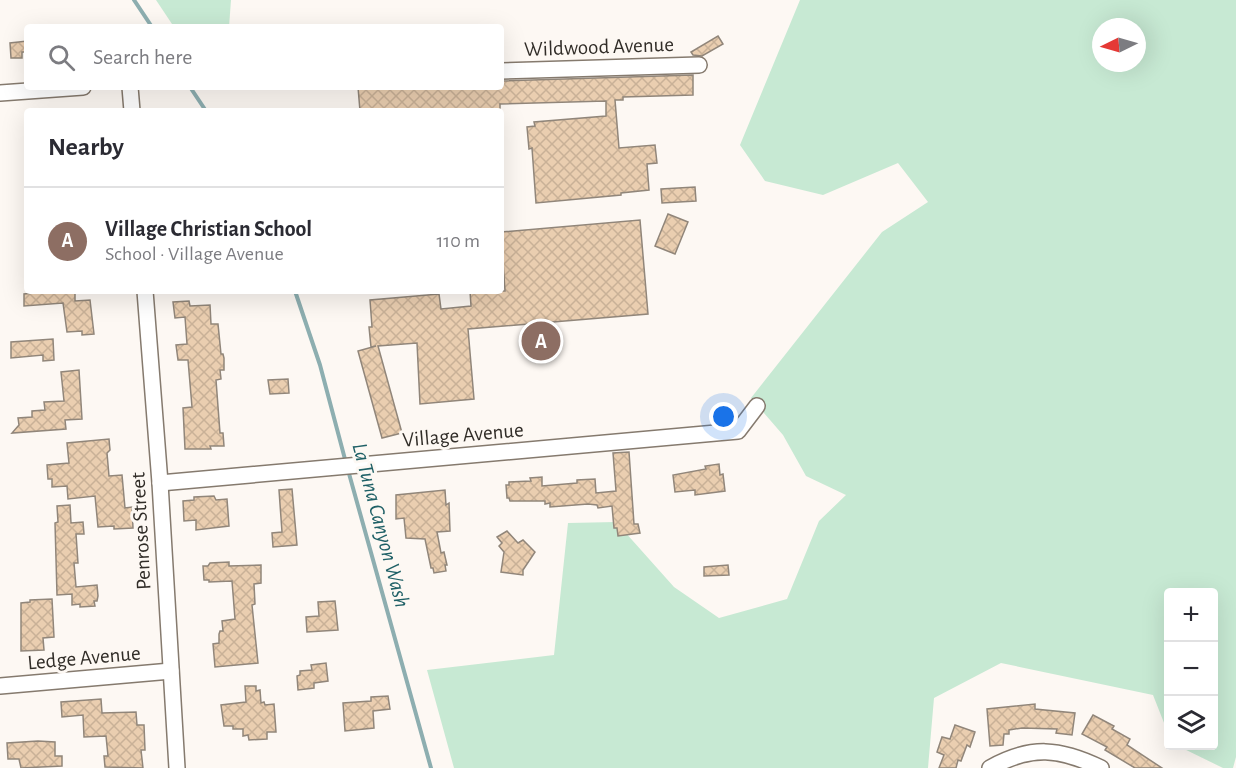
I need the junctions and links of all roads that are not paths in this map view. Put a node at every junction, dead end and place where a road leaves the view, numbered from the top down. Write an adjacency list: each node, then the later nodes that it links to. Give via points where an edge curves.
1 (699, 65): 2 (street, Wildwood Avenue)
2 (504, 71)
3 (42, 90): 5 (street)
4 (130, 90): 6 (street)
5 (0, 93)
6 (132, 108)
7 (146, 294): 9 (street, Penrose Street)
8 (757, 406): 9 (street, Village Avenue, via 738,431)
9 (160, 483): 10 (street, Penrose Street)
10 (171, 671): 11 (street, Ledge Avenue); 12 (street, Penrose Street)
11 (0, 686)
12 (177, 768)
13 (990, 768): 14 (street, via 1036,751 1069,754)
14 (1101, 768)

